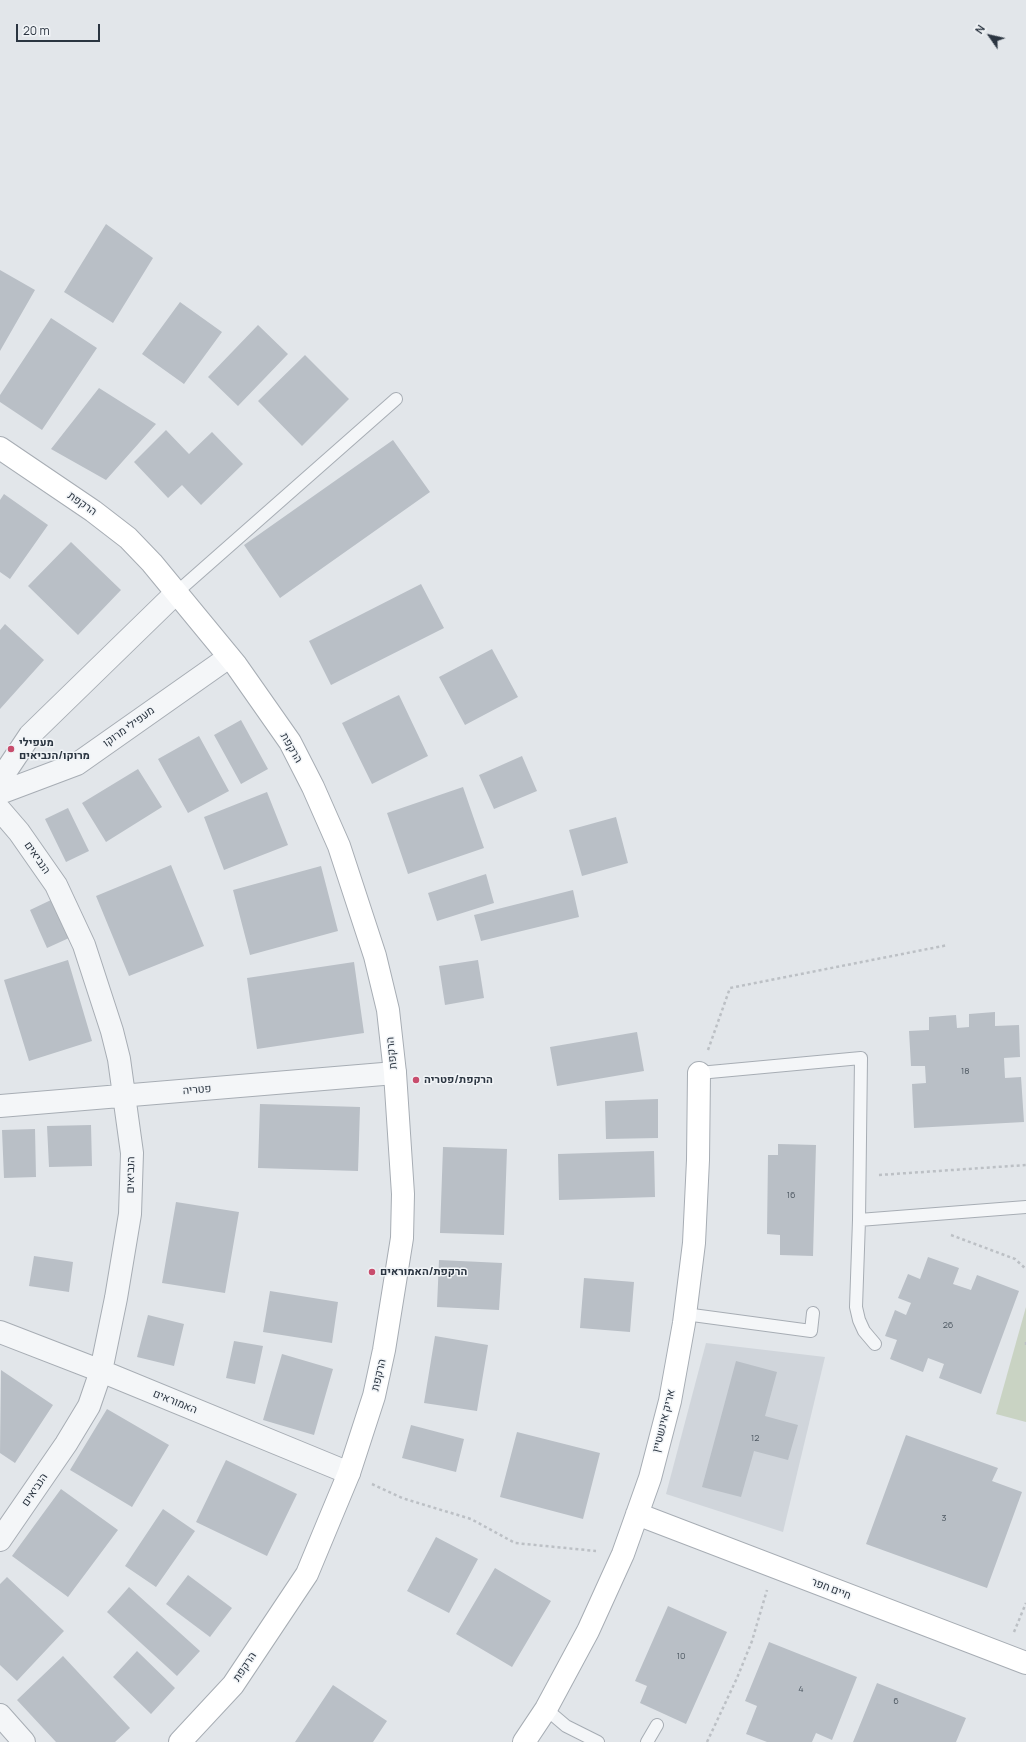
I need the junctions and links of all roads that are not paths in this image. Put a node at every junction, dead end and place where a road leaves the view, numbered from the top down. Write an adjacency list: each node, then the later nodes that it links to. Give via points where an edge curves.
1 (396, 399): 3 (lane)
2 (0, 448): 3 (street, הרקפת, via 128,538)
3 (177, 592): 4 (street, הרקפת); 5 (street, via 30,735)
4 (229, 657): 6 (street, מעפילי מרוקו, via 77,764); 8 (street, הרקפת, via 290,742 339,846 375,956 388,1010)
5 (0, 780)
6 (0, 793)
7 (0, 810): 10 (street, הנביאים, via 19,832 56,885 84,945 112,1031 119,1059)
8 (395, 1073): 10 (street, פטריה); 19 (street, הרקפת, via 404,1194 402,1238 383,1358 374,1396)
9 (699, 1073): 13 (lane, via 861,1058); 15 (street, אריק אינשטיין, via 694,1243)
10 (123, 1096): 11 (street, פטריה); 18 (street, הנביאים, via 132,1153 130,1214)
11 (0, 1106)
12 (1026, 1207): 13 (lane)
13 (859, 1220): 17 (lane, via 856,1307 864,1331)
14 (813, 1313): 15 (lane, via 811,1332)
15 (685, 1314): 20 (street, אריק אינשטיין, via 670,1401 650,1478)
16 (0, 1332): 18 (street, האמוראים)
17 (875, 1344)
18 (101, 1371): 19 (street, האמוראים); 21 (street, הנביאים, via 89,1406)
19 (348, 1473): 27 (street, הרקפת, via 307,1574 232,1685)
20 (637, 1514): 22 (street, חיים חפר); 23 (street, אריק אינשטיין, via 623,1554 588,1631)
21 (0, 1540)
22 (1026, 1663)
23 (546, 1709): 28 (street, אריק אינשטיין); 29 (lane, via 566,1726)
24 (0, 1715): 26 (street)
25 (657, 1725): 30 (lane)
26 (24, 1742)
27 (180, 1742)
28 (524, 1742)
29 (598, 1742)
30 (647, 1742)

